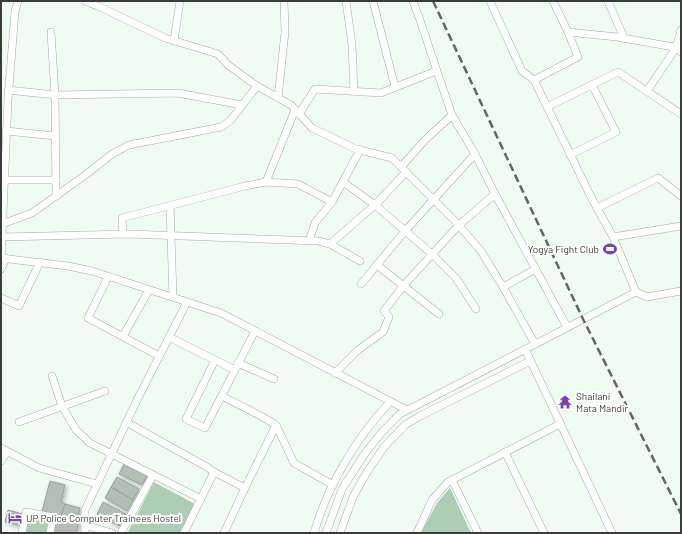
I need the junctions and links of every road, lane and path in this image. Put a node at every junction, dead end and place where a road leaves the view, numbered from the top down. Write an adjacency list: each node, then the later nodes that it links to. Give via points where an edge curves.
1 (18, 1): 22 (street)
2 (180, 1): 15 (street)
3 (284, 1): 26 (street, via 285,32)
4 (346, 1): 23 (street, via 352,45)
5 (373, 1): 21 (street)
6 (413, 1): 17 (street)
7 (490, 1): 18 (street, via 522,71)
8 (553, 1): 13 (street)
9 (608, 1): 14 (street)
10 (88, 2): 15 (street)
11 (681, 30): 16 (street)
12 (51, 32): 25 (street)
13 (568, 32): 14 (street); 18 (street, via 578,57)
14 (624, 38): 16 (street)
15 (174, 41): 20 (street, via 218,54 228,65)
16 (679, 50): 24 (street)
17 (436, 71): 21 (street); 31 (street)
18 (534, 80): 28 (street)
19 (592, 85): 24 (street, via 618,72); 28 (street); 36 (street, via 616,132)
20 (257, 86): 26 (street); 27 (street)
21 (396, 87): 23 (street, via 381,93)
22 (8, 90): 25 (street); 32 (street)
23 (354, 91): 29 (street, via 315,89)
24 (647, 91): 30 (street)
25 (54, 95): 27 (street, via 178,93); 33 (street)
26 (278, 98): 29 (street)
27 (242, 105): 43 (street, via 230,121 221,127 129,145 112,154)
28 (547, 107): 36 (street)
29 (298, 112): 34 (street, via 312,128); 40 (street)
30 (681, 114)
31 (452, 115): 35 (street); 37 (street, via 425,140)
32 (6, 131): 33 (street); 38 (street)
33 (55, 136): 39 (street)
34 (360, 150): 37 (street, via 392,158); 41 (street)
35 (475, 154): 42 (street); 45 (street)
36 (570, 155): 49 (street)
37 (403, 169): 45 (street); 47 (street)
38 (4, 180): 39 (street); 50 (street)
39 (56, 180): 43 (street)
40 (266, 182): 46 (street, via 298,184); 48 (street)
41 (343, 182): 46 (street); 47 (street)
42 (495, 194): 51 (street); 66 (street)
43 (56, 196): 50 (street, via 32,213)
44 (681, 196): 49 (street, via 658,178)
45 (434, 200): 51 (street); 53 (street)
46 (332, 202): 58 (street, via 315,223)
47 (375, 205): 53 (street); 59 (street)
48 (170, 206): 54 (street, via 122,218); 55 (street)
49 (597, 208): 57 (street)
50 (2, 224): 56 (street)
51 (459, 224): 60 (street); 70 (street, via 481,251)
52 (681, 226): 57 (street)
53 (405, 231): 60 (street); 64 (street)
54 (123, 234): 55 (street); 56 (street)
55 (171, 236): 58 (street); 74 (street)
56 (2, 237): 61 (street)
57 (613, 238): 73 (street)
58 (309, 241): 59 (street)
59 (330, 244): 62 (street)
60 (432, 254): 69 (street); 77 (street, via 456,278)
61 (3, 258): 63 (street); 65 (street)
62 (360, 261)
63 (40, 262): 67 (street); 75 (street, via 19,306)
64 (377, 265): 68 (street); 69 (street)
65 (1, 269)
66 (536, 269): 70 (street); 79 (street)
67 (108, 276): 71 (street); 81 (street, via 88,318)
68 (361, 284)
69 (404, 285): 78 (street); 89 (street, via 384,311 390,317 383,332 358,350)
70 (503, 287): 83 (street)
71 (149, 290): 74 (street); 81 (street)
72 (681, 291): 73 (street, via 647,296)
73 (636, 292): 79 (street)
74 (173, 297): 76 (street)
75 (1, 298)
76 (187, 302): 80 (street, via 221,313); 82 (street)
77 (476, 309)
78 (439, 314)
79 (567, 327): 83 (street)
80 (255, 331): 88 (street); 89 (street)
81 (123, 336): 85 (street)
82 (169, 337): 85 (street); 86 (street)
83 (535, 344): 84 (street)
84 (525, 349): 87 (street); 96 (street)
85 (159, 356): 98 (street)
86 (216, 360): 88 (street); 93 (street, via 186,419 205,428)
87 (530, 361): 99 (street); 122 (street, via 405,425 384,447 366,472 353,497)
88 (237, 367): 91 (street); 93 (street)
89 (335, 373): 94 (street)
90 (52, 376): 95 (street)
91 (274, 379)
92 (105, 391): 95 (street)
93 (222, 396): 100 (street)
94 (390, 402): 96 (street); 109 (street, via 360,438)
95 (62, 406): 97 (street); 103 (street, via 76,430 90,443)
96 (407, 410): 121 (street, via 382,432 366,452 342,489)
97 (19, 422)
98 (126, 422): 103 (street); 105 (street)
99 (560, 424): 102 (street); 126 (street)
100 (276, 425): 109 (street, via 294,463); 110 (street)
101 (4, 450): 104 (street); 108 (street, via 39,468)
102 (505, 452): 107 (street); 125 (street)
103 (111, 454): 106 (street); 108 (street)
104 (1, 461)
105 (214, 472): 110 (street); 111 (street)
106 (153, 475): 111 (street); 117 (street)
107 (452, 480): 123 (street, via 432,500); 124 (street)
108 (98, 484): 112 (street, via 85,510)
109 (333, 485): 120 (street)
110 (246, 488): 119 (street)
111 (201, 499): 118 (street)
112 (85, 525): 115 (street); 116 (street)
113 (22, 533): 114 (street, via 26,512 53,517)
114 (50, 533)
115 (85, 533)
116 (112, 533)
117 (121, 533)
118 (184, 533)
119 (224, 533)
120 (314, 533)
121 (326, 533)
122 (340, 533)
123 (417, 533)
124 (478, 533)
125 (544, 533)
126 (612, 533)

